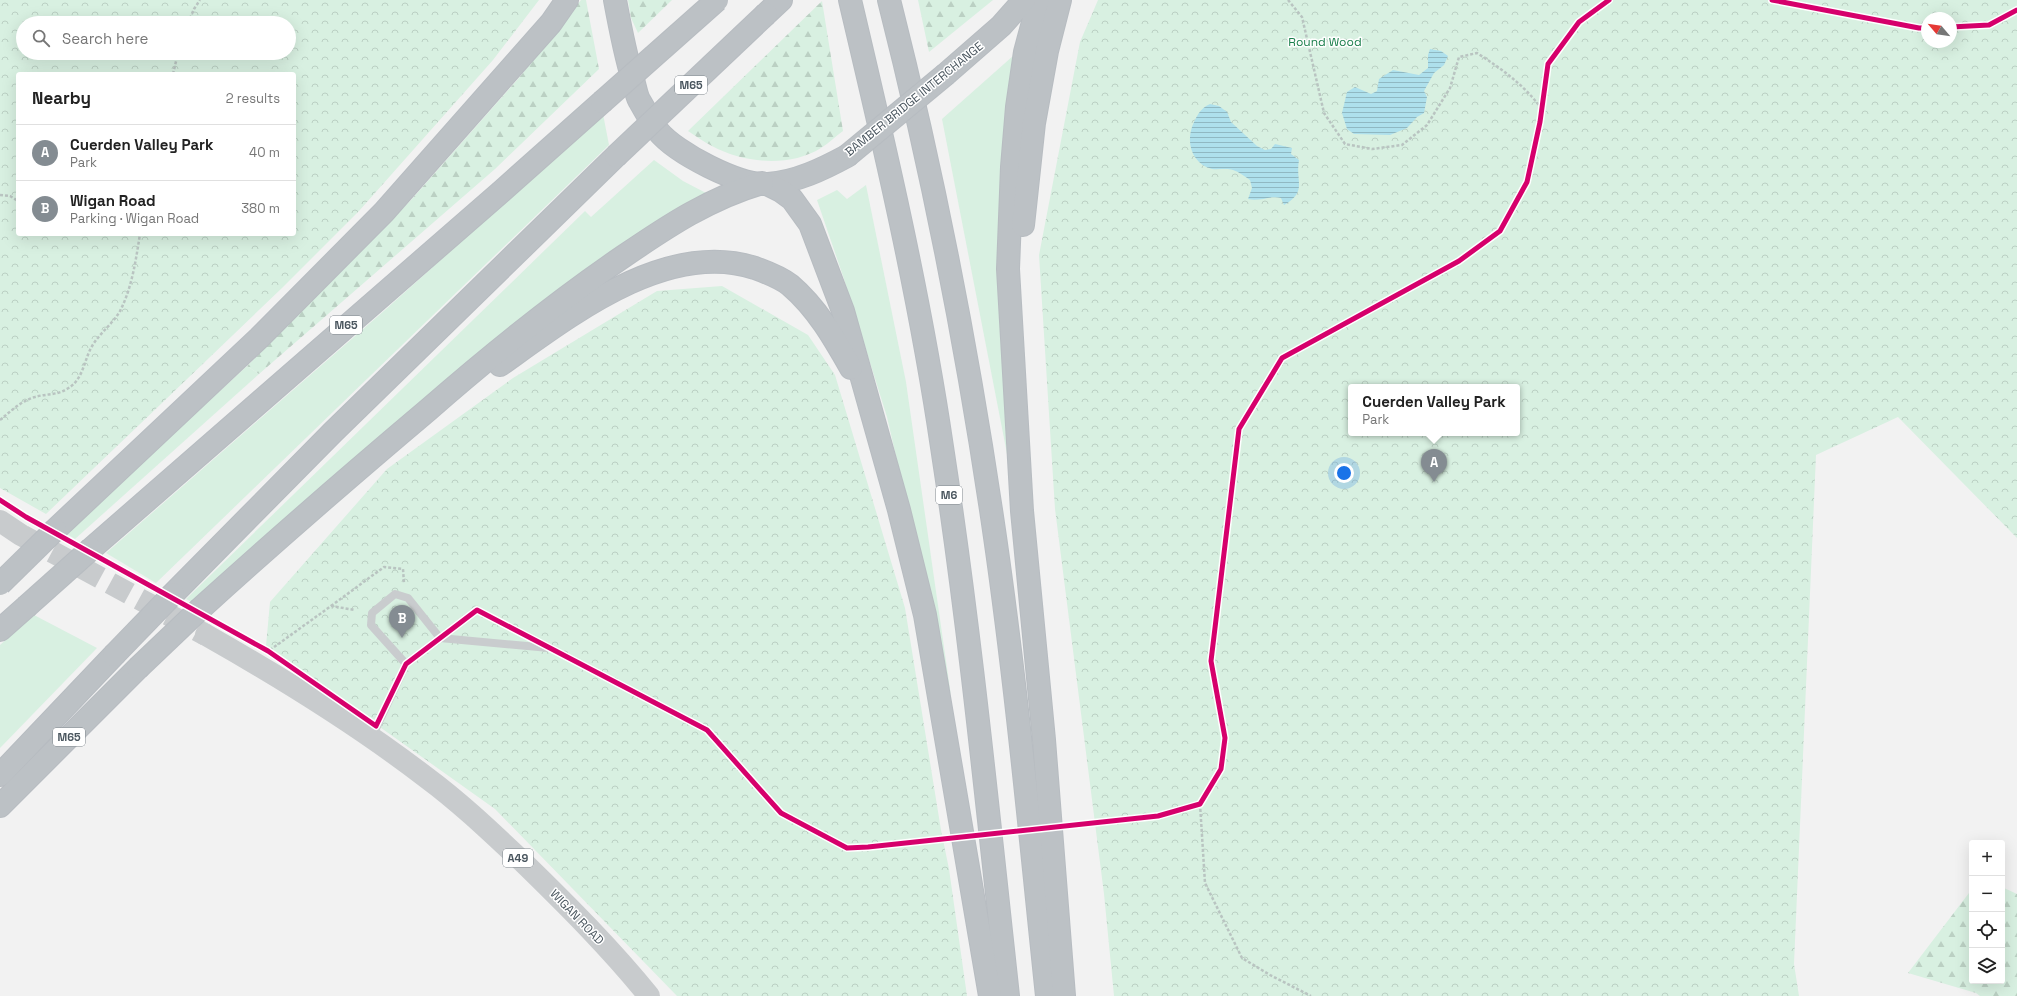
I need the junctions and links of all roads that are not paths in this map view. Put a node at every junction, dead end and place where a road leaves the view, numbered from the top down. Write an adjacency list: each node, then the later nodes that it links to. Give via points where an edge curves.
1 (567, 0): 16 (highway, bridge, via 551,23 384,212 260,338)
2 (615, 0): 10 (highway, BAMBER BRIDGE INTERCHANGE, via 627,59 639,99 658,131 697,161 736,177)
3 (717, 0): 18 (highway, M65, bridge)
4 (781, 0): 24 (highway, M65, bridge, via 616,156 333,432)
5 (850, 0): 28 (highway, M6, via 908,260 942,445 968,640)
6 (889, 0): 29 (highway, via 913,92 957,301 995,537)
7 (1024, 0): 10 (highway, BAMBER BRIDGE INTERCHANGE, bridge, via 1001,26 847,156 803,176)
8 (1039, 0): 11 (highway, via 1025,52 1012,167 1008,268)
9 (1060, 0): 11 (highway, via 1047,51 1034,123)
10 (765, 184): 12 (highway, via 792,199 810,224 843,311); 13 (highway, via 734,191 663,229 584,283 505,343)
11 (1012, 354): 30 (highway, via 1022,511 1044,740)
12 (868, 398): 13 (highway, via 831,332 810,303 789,284 762,271 739,263 720,261 675,266 650,274 610,293 553,327 488,374); 27 (highway, via 925,615)
13 (435, 404): 25 (highway, M65, bridge, via 280,536 200,609)
14 (0, 521): 15 (main road)
15 (20, 535)
16 (0, 584)
17 (477, 610): 20 (lane)
18 (0, 630)
19 (206, 635): 23 (main road, WIGAN ROAD / A49, via 266,669)
20 (440, 638): 21 (lane); 22 (lane); 22 (lane, via 408,598 395,594 372,613 371,625)
21 (549, 648)
22 (406, 664): 23 (lane)
23 (371, 738): 26 (main road, WIGAN ROAD / A49, via 428,778 485,827 625,966)
24 (0, 775)
25 (0, 806)
26 (649, 996)
27 (990, 996)
28 (1008, 996)
29 (1047, 996)
30 (1064, 996)

